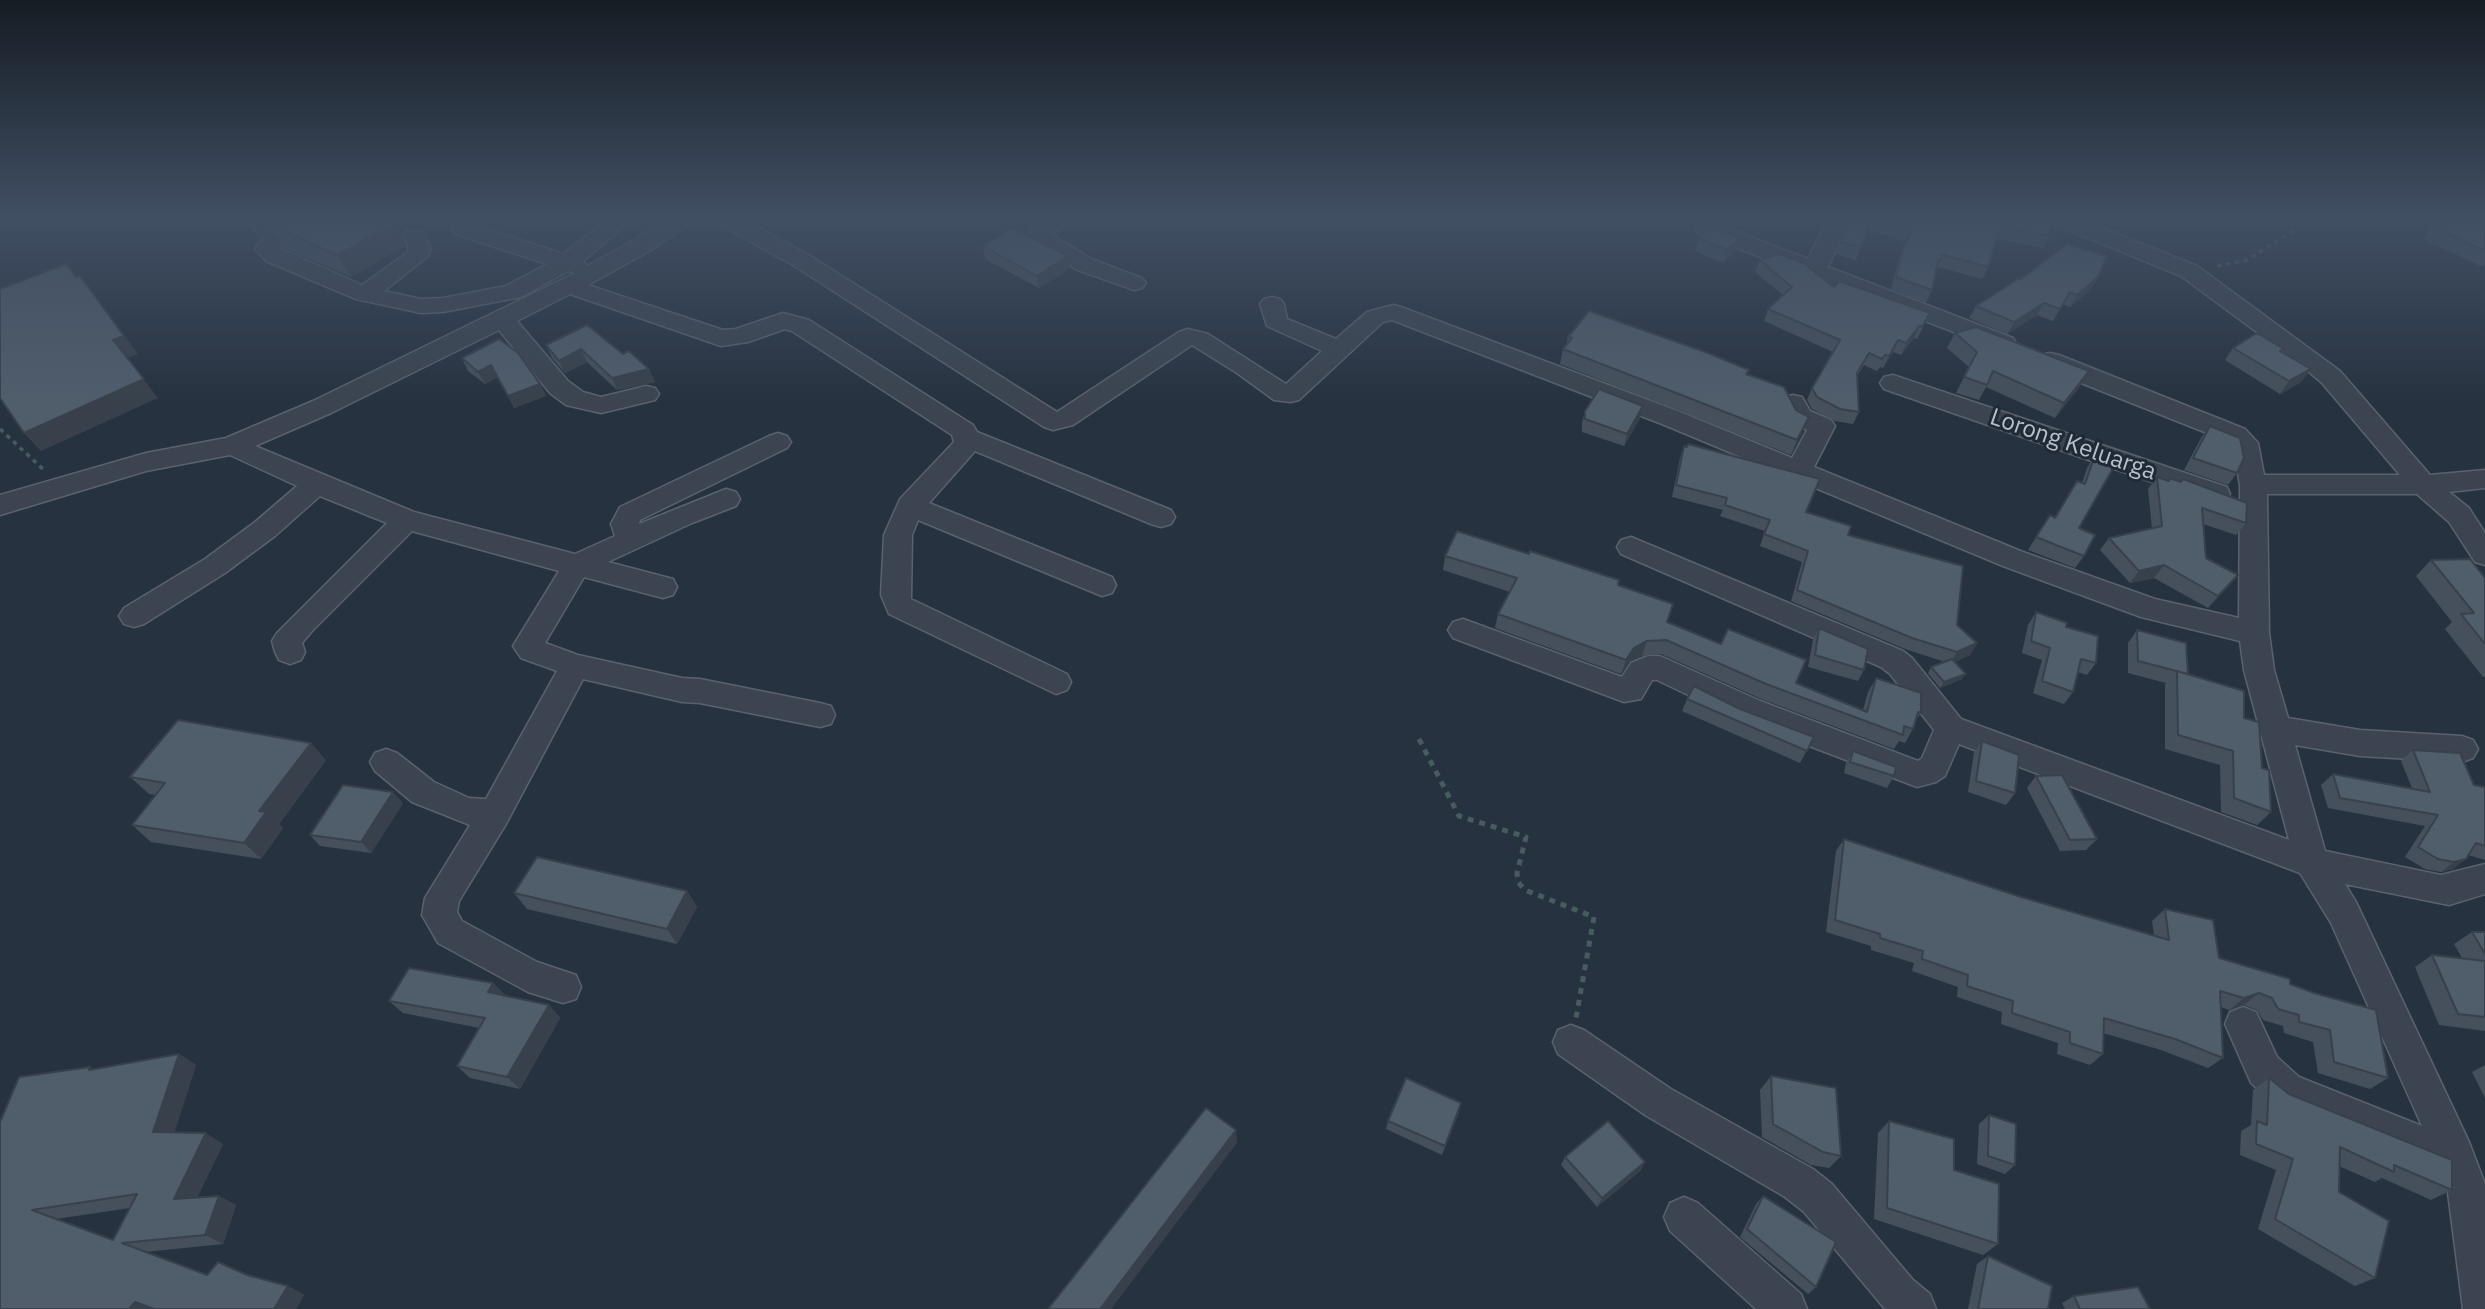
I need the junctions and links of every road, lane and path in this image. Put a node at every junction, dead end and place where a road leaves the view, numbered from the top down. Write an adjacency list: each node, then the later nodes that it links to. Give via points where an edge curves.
1 (331, 280): 11 (street)
2 (384, 280): 11 (street)
3 (551, 280): 11 (street, via 443,305 421,306)
4 (559, 280): 13 (street)
5 (579, 280): 19 (street, via 721,338 739,337 783,321 800,324 964,431)
6 (831, 280): 14 (street, via 1053,421 1064,419 1188,337 1199,339 1285,395)
7 (1126, 280): 10 (street)
8 (1843, 280): 27 (street, via 2236,435 2245,443)
9 (2202, 280): 26 (street, via 2331,377)
10 (1134, 283)
11 (364, 294)
12 (1272, 304): 14 (street, via 1278,324)
13 (502, 318): 16 (street, via 558,387 575,399 601,405); 21 (street)
14 (1338, 349): 22 (street, via 1375,317 1393,312 1671,418)
15 (1893, 383): 27 (street, Lorong Keluarga)
16 (646, 394)
17 (1793, 403): 22 (street, via 1801,416 1822,426)
18 (0, 429): 25 (path)
19 (967, 438): 30 (street, via 964,450); 31 (street)
20 (778, 442): 33 (street, via 630,514 625,524)
21 (232, 446): 24 (street); 25 (street)
22 (1798, 472): 41 (street, via 2012,559 2151,609)
23 (2485, 479): 26 (street)
24 (316, 484): 32 (street); 39 (street, via 215,566)
25 (60, 485): 29 (street)
26 (2423, 485): 27 (street, via 2334,483); 35 (street, via 2459,515)
27 (2253, 496): 41 (street)
28 (726, 499): 33 (street)
29 (0, 505)
30 (910, 506): 37 (street); 44 (street, via 898,535 895,595 899,606)
31 (1161, 517)
32 (407, 520): 36 (street); 42 (street, via 303,622 287,641)
33 (630, 541): 36 (street)
34 (1631, 547): 46 (street, via 1892,659)
35 (2485, 555)
36 (577, 565): 38 (street); 43 (street, via 528,643 531,650)
37 (1102, 585)
38 (663, 587)
39 (134, 616)
40 (1463, 630): 46 (street, via 1625,690 1630,690 1642,671 1660,668 1747,709 1917,774 1934,767)
41 (2254, 634): 47 (street)
42 (290, 652)
43 (575, 666): 45 (street); 51 (street)
44 (1056, 682)
45 (820, 715)
46 (1950, 728): 52 (street)
47 (2275, 729): 49 (street, via 2360,743); 52 (street)
48 (1419, 739): 56 (path, via 1459,816 1527,837 1517,873 1525,890 1594,917)
49 (2462, 749)
50 (386, 762): 51 (street, via 423,792 466,811)
51 (495, 814): 54 (street, via 442,898 439,915 461,939 528,976)
52 (2312, 863): 53 (street, via 2441,890); 57 (street, via 2344,913)
53 (2485, 879)
54 (563, 987)
55 (2243, 1024): 57 (street, via 2264,1070 2286,1090 2411,1142)
56 (1571, 1042): 60 (street, via 1658,1102 1799,1183 1818,1198)
57 (2469, 1176): 61 (street)
58 (1684, 1217): 59 (street)
59 (1786, 1309)
60 (1915, 1309)
61 (2484, 1309)

